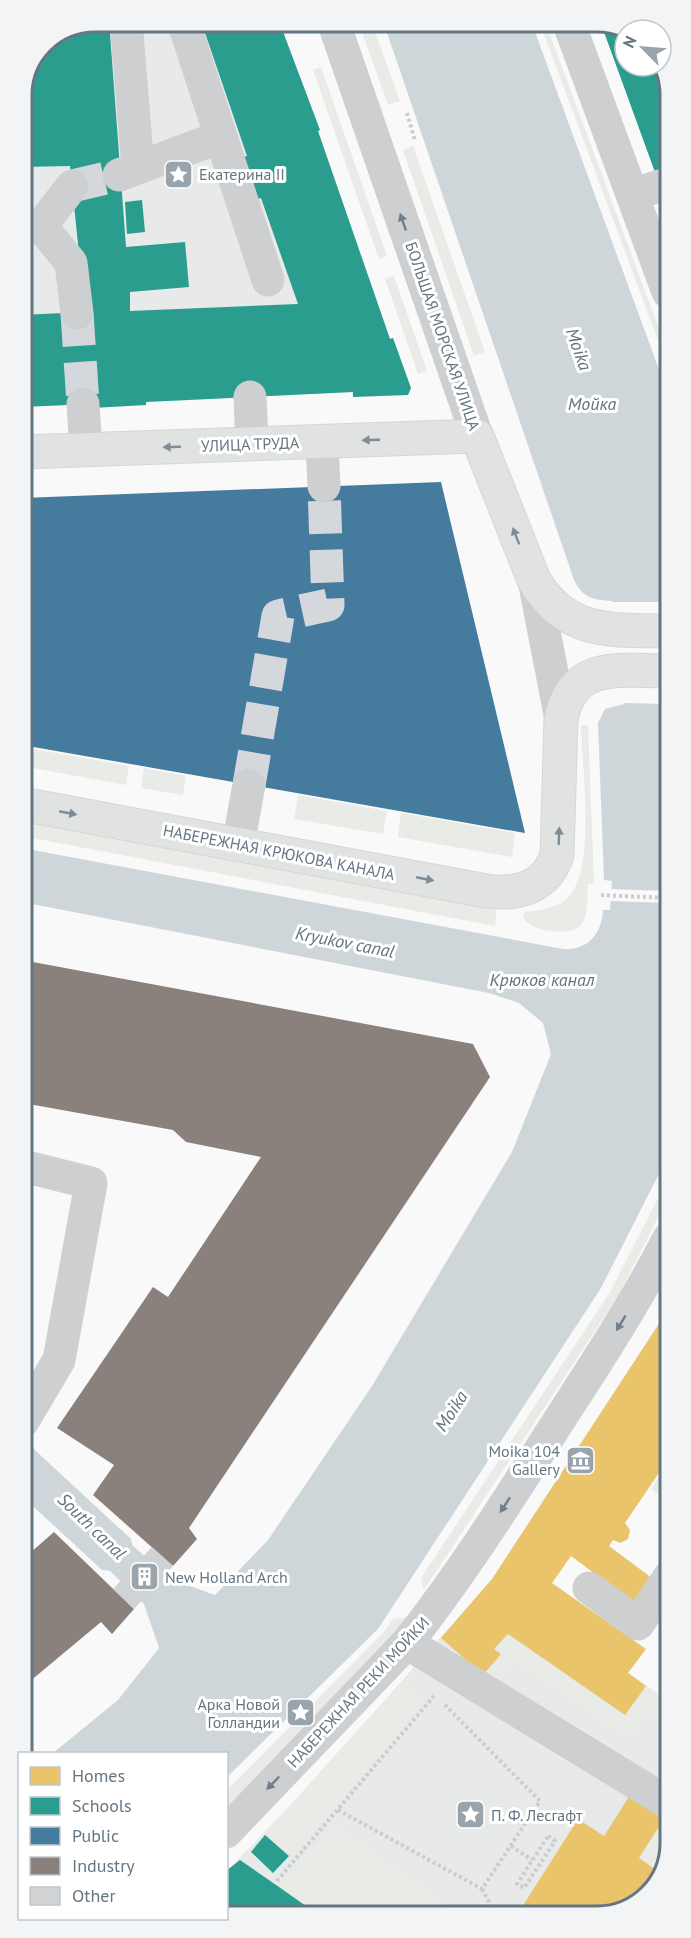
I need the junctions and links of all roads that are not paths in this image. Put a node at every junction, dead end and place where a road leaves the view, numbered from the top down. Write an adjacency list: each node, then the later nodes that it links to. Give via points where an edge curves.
1 (126, 32): 5 (street, via 129,171)
2 (187, 32): 5 (street)
3 (337, 32): 14 (street, БОЛЬШАЯ МОРСКАЯ УЛИЦА, one-way to 3)
4 (573, 32): 9 (street, via 646,190)
5 (220, 137): 10 (street)
6 (72, 186): 7 (street)
7 (32, 229)
8 (32, 231): 11 (street, via 71,263)
9 (660, 255)
10 (267, 280)
11 (77, 313)
12 (250, 397): 16 (street)
13 (83, 404): 17 (street)
14 (477, 436): 15 (main road, УЛИЦА ТРУДА, one-way to 15); 20 (main road, БОЛЬШАЯ МОРСКАЯ УЛИЦА, one-way to 14)
15 (322, 442): 16 (main road, УЛИЦА ТРУДА); 19 (street)
16 (252, 444): 17 (main road, УЛИЦА ТРУДА, one-way to 17)
17 (86, 450): 18 (main road, УЛИЦА ТРУДА)
18 (32, 452)
19 (324, 486)
20 (534, 580): 21 (main road, БОЛЬШАЯ МОРСКАЯ УЛИЦА, via 555,608 601,629); 23 (street)
21 (660, 631)
22 (660, 671): 23 (main road, via 590,674 565,699)
23 (561, 719): 26 (main road, НАБЕРЕЖНАЯ КРЮКОВА КАНАЛА, one-way to 23, via 486,891 510,893 534,885 551,869 558,847)
24 (249, 785): 26 (street)
25 (32, 806): 26 (main road, НАБЕРЕЖНАЯ КРЮКОВА КАНАЛА, one-way to 26)
26 (238, 845)
27 (32, 1168): 29 (street, via 91,1183 59,1360)
28 (660, 1279): 32 (street, НАБЕРЕЖНАЯ РЕКИ МОЙКИ, one-way to 32, via 470,1560)
29 (32, 1406)
30 (589, 1588): 31 (street, via 638,1624)
31 (660, 1591)
32 (407, 1643): 33 (street, via 437,1680); 34 (street, НАБЕРЕЖНАЯ РЕКИ МОЙКИ, one-way to 34)
33 (660, 1799)
34 (228, 1830)

